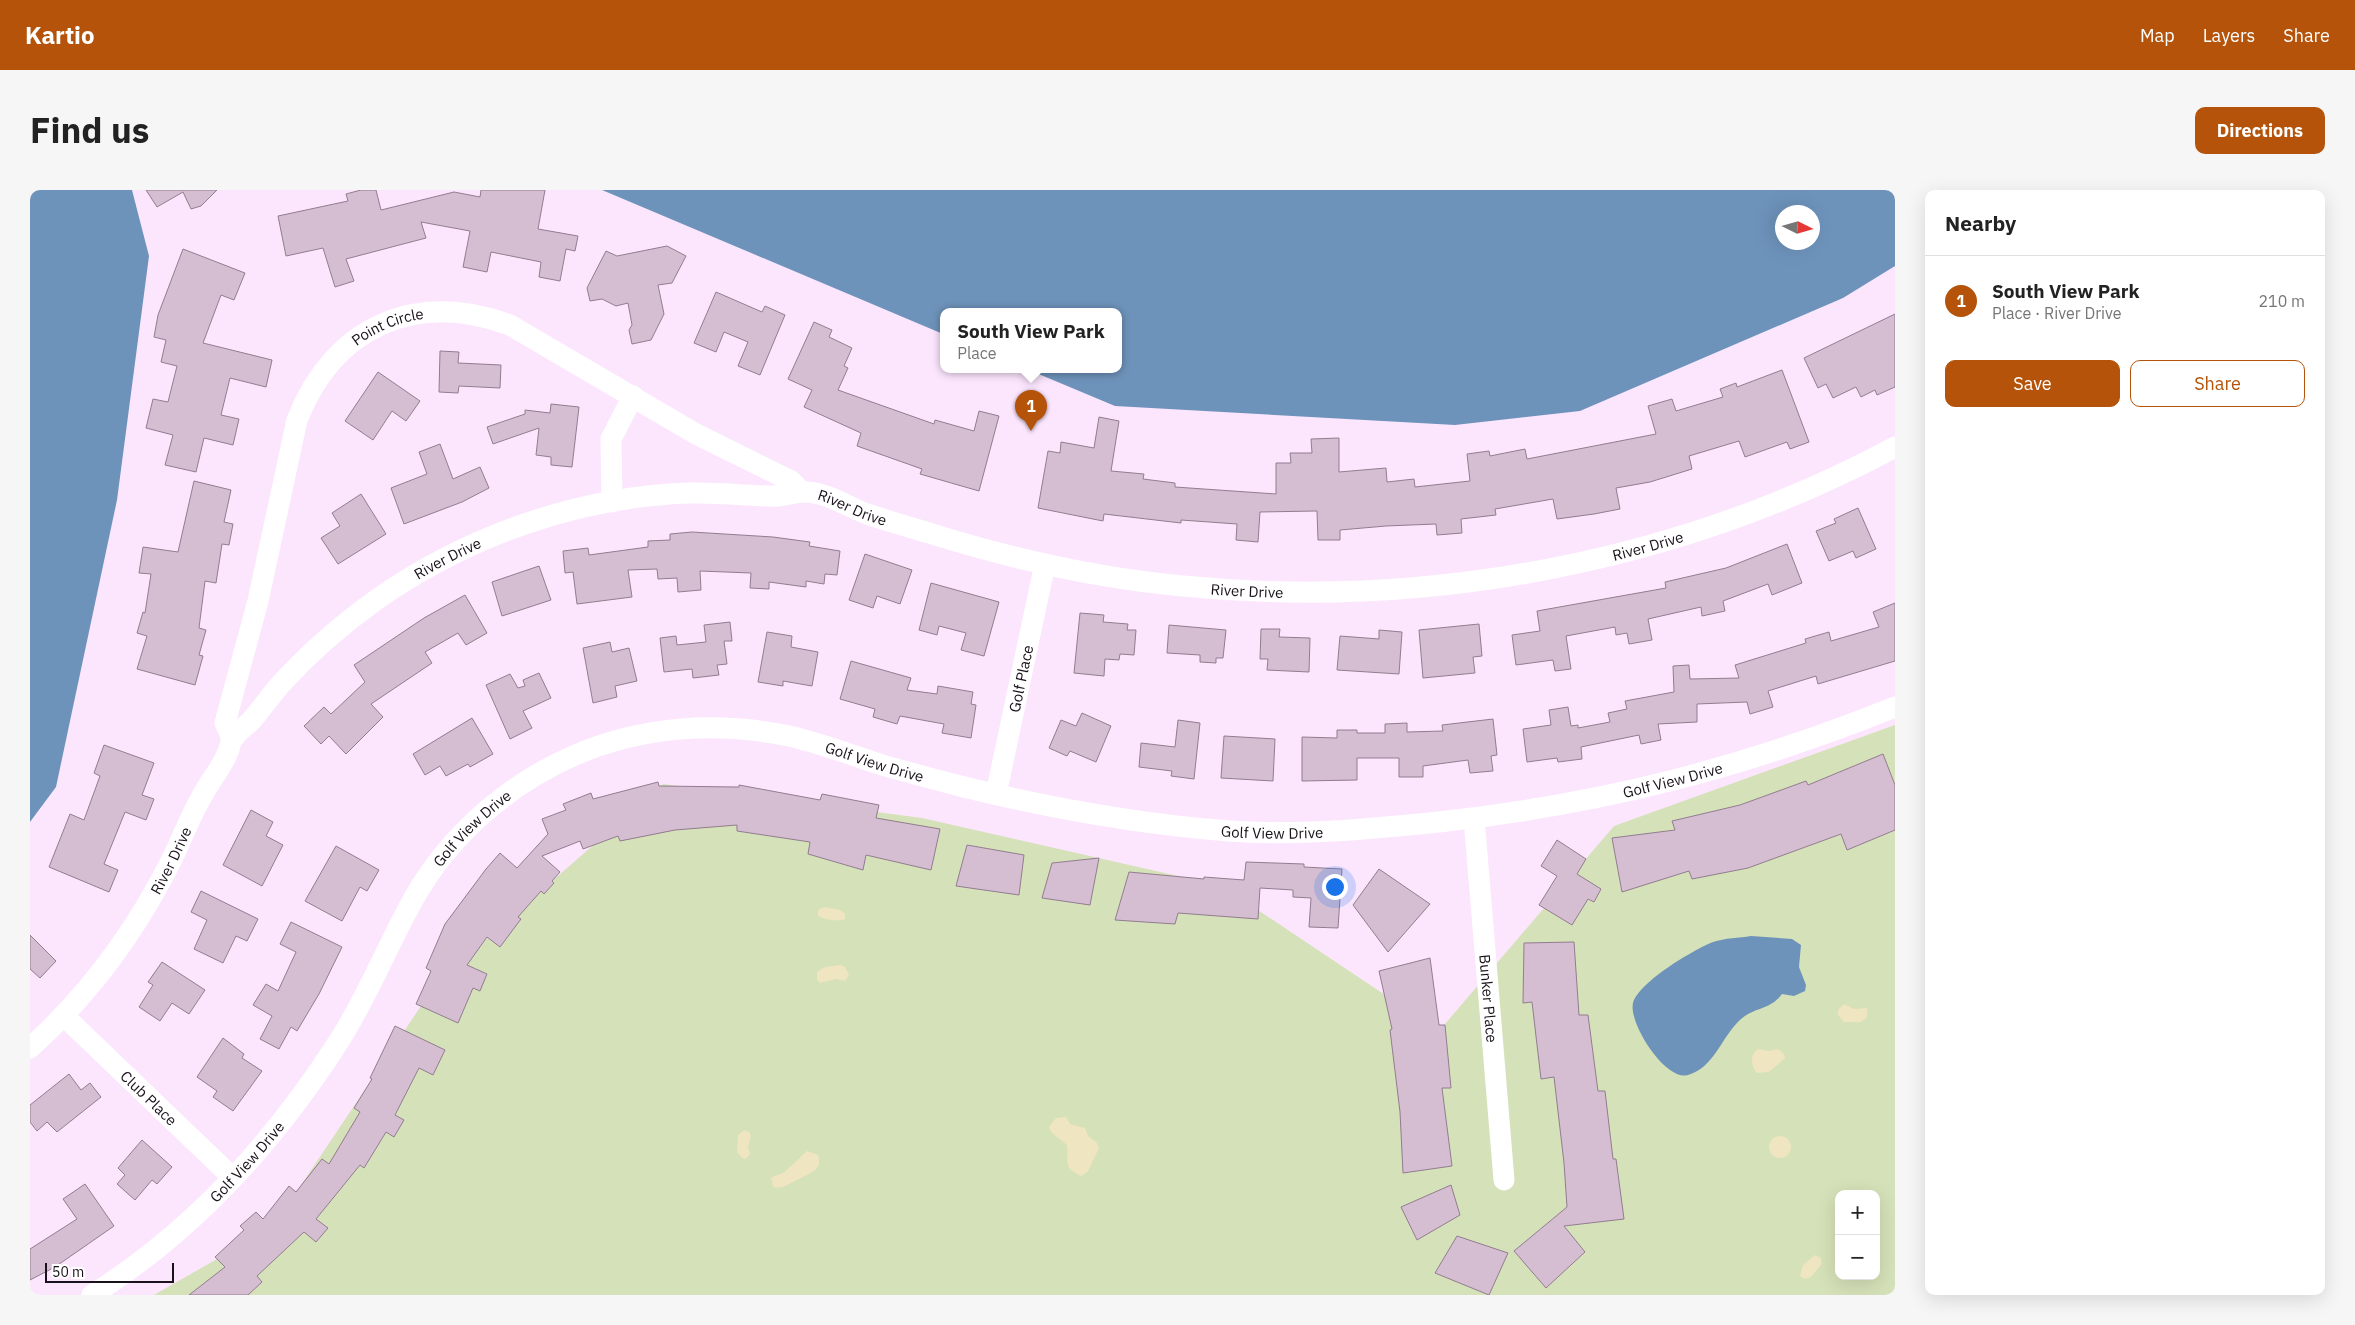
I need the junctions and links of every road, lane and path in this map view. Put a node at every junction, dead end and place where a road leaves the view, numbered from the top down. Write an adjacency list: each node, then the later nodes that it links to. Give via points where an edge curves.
1 (633, 396): 3 (street, Point Circle, via 696,434 792,481); 4 (street, via 611,438); 7 (street, Point Circle, via 516,328 487,316 463,312 435,311 410,315 379,326 344,348 319,376 297,420 256,610 225,723)
2 (1895, 447): 5 (street, River Drive, via 1742,516 1674,538 1606,557 1466,583 1387,590 1254,591 1113,577)
3 (802, 491): 4 (street, River Drive, via 782,497 686,493); 5 (street, River Drive, via 974,547)
4 (612, 502): 7 (street, River Drive, via 538,519 493,535 418,573 377,599 312,652)
5 (1045, 564): 8 (street, Golf Place)
6 (1895, 707): 9 (street, Golf View Drive, via 1776,752 1684,779 1580,802)
7 (232, 738): 10 (street, River Drive, via 228,754 202,794 152,899 126,940)
8 (996, 794): 9 (street, Golf View Drive, via 1114,819 1234,832 1355,831); 12 (street, Golf View Drive, via 792,737 751,729 681,728 640,734 566,760 502,798 458,839 431,871 409,906 343,1036 282,1122)
9 (1474, 818): 13 (street, Bunker Place)
10 (64, 1016): 11 (street, River Drive); 12 (street, Club Place)
11 (30, 1048)
12 (234, 1178): 14 (street, Golf View Drive, via 154,1251)
13 (1504, 1180)
14 (92, 1295)

